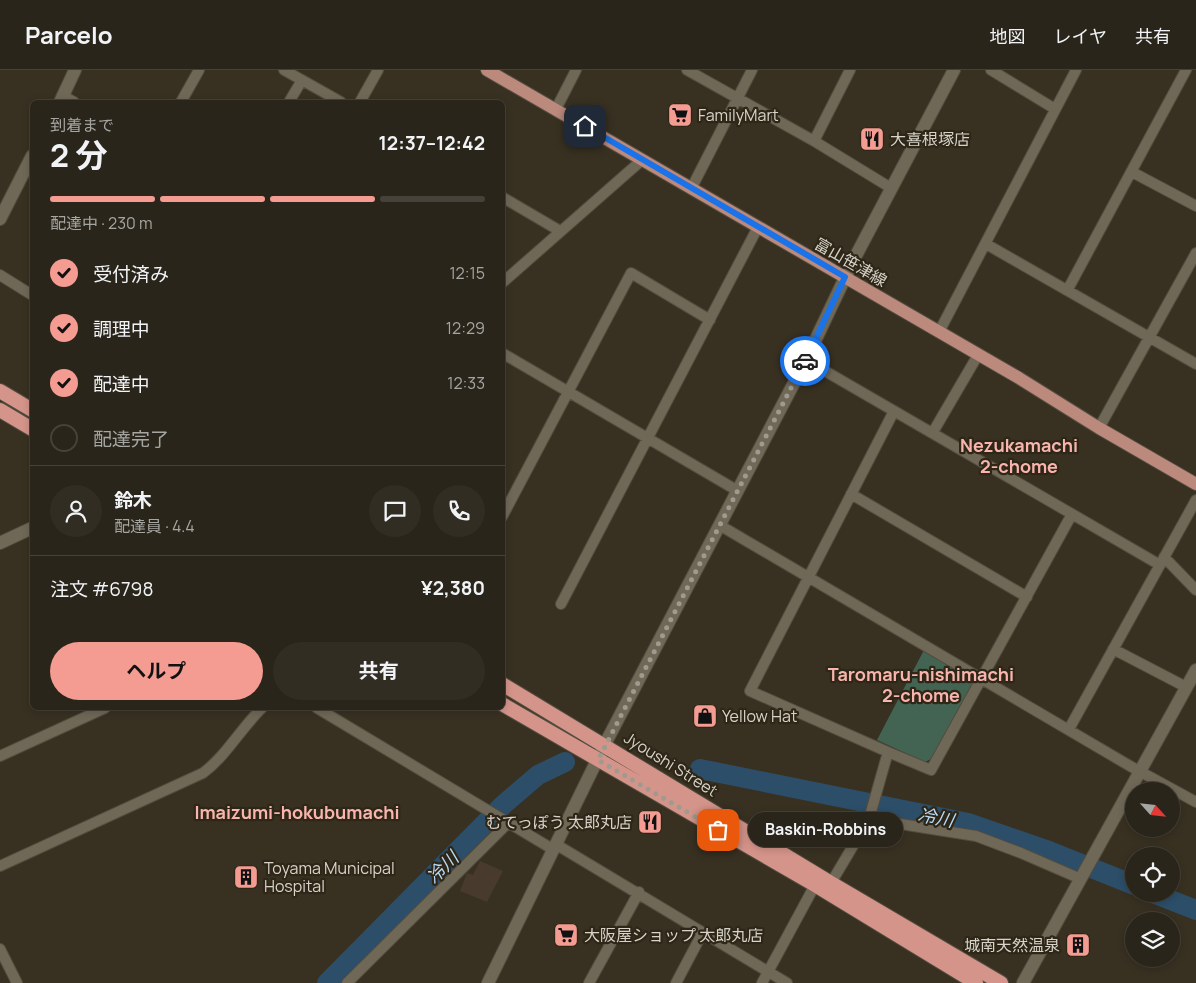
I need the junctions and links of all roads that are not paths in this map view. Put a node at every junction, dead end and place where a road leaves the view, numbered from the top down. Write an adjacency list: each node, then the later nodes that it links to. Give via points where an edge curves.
1 (75, 70): 16 (street)
2 (199, 70): 17 (street)
3 (284, 70): 14 (street)
4 (378, 70): 20 (street)
5 (487, 70): 21 (main road, 富山笹津線)
6 (576, 70): 21 (street)
7 (687, 70): 15 (street)
8 (752, 70): 15 (street)
9 (850, 70): 23 (street)
10 (954, 70): 27 (street)
11 (992, 70): 22 (street)
12 (1076, 70): 22 (street)
13 (1186, 70): 26 (street)
14 (302, 80): 18 (street); 19 (street)
15 (738, 99): 23 (street); 28 (street)
16 (66, 100)
17 (182, 100)
18 (290, 100)
19 (337, 100)
20 (361, 100)
21 (556, 109): 25 (main road, 富山笹津線)
22 (1055, 109): 34 (street)
23 (814, 141): 27 (street)
24 (30, 160): 31 (street)
25 (642, 160): 28 (main road, 富山笹津線); 33 (street)
26 (1132, 172): 30 (street); 39 (street)
27 (890, 188): 37 (street)
28 (691, 189): 32 (main road, 富山笹津線)
29 (505, 199): 33 (street)
30 (1196, 206)
31 (0, 218)
32 (758, 227): 37 (main road, 富山笹津線); 41 (street)
33 (560, 231): 38 (street)
34 (986, 244): 39 (street); 42 (street)
35 (1196, 253): 43 (street)
36 (0, 275): 40 (street)
37 (845, 277): 42 (main road, 富山笹津線); 46 (street)
38 (505, 280)
39 (1068, 289): 43 (street)
40 (30, 294)
41 (710, 320): 49 (street, via 630,273); 56 (street)
42 (939, 332): 45 (main road, 富山笹津線)
43 (1148, 337): 47 (street); 54 (street)
44 (505, 355): 49 (street)
45 (978, 355): 54 (main road, 富山笹津線); 55 (street)
46 (806, 360): 52 (street); 58 (street)
47 (1196, 364)
48 (0, 391): 50 (highway)
49 (568, 392): 56 (street); 61 (street)
50 (30, 409)
51 (0, 410): 53 (highway)
52 (894, 411): 55 (street); 59 (street)
53 (30, 428)
54 (1099, 428): 57 (main road, 富山笹津線)
55 (933, 432): 62 (street)
56 (648, 438): 58 (street); 70 (street)
57 (1196, 484)
58 (738, 492): 63 (street)
59 (851, 494): 67 (street); 69 (street)
60 (1196, 500): 66 (street)
61 (505, 511)
62 (1072, 514): 66 (street); 69 (street)
63 (721, 526): 67 (street); 81 (street)
64 (30, 529): 65 (street)
65 (0, 543)
66 (1162, 561): 68 (street); 71 (street)
67 (807, 578): 73 (street); 82 (street, via 750,691)
68 (1196, 590)
69 (1027, 597): 73 (street)
70 (561, 604)
71 (1113, 649): 75 (street); 80 (street)
72 (1196, 670): 75 (street)
73 (981, 678): 80 (street); 82 (street, via 931,770)
74 (505, 686): 81 (highway, Jyoushi Street)
75 (1186, 688): 85 (street)
76 (505, 706): 84 (highway, Jyoushi Street)
77 (101, 710): 83 (street)
78 (260, 710): 90 (street, via 214,765 203,773)
79 (320, 710): 88 (street)
80 (1069, 729): 85 (street)
81 (605, 744): 84 (street); 92 (highway, Jyoushi Street)
82 (888, 752): 87 (street)
83 (0, 756)
84 (598, 760): 89 (street); 93 (highway, Jyoushi Street)
85 (1140, 771): 86 (street); 91 (street)
86 (1196, 802)
87 (869, 819): 91 (street, via 976,836); 92 (street)
88 (508, 823): 89 (street); 99 (street)
89 (555, 848): 94 (street); 100 (street)
90 (0, 866)
91 (1082, 875): 107 (street)
92 (831, 884): 106 (highway, Jyoushi Street)
93 (814, 885): 97 (street); 105 (highway, Jyoushi Street)
94 (639, 892): 95 (street); 101 (street)
95 (703, 932): 97 (street); 102 (street)
96 (0, 949): 98 (street)
97 (768, 971): 103 (street); 104 (street)
98 (17, 983)
99 (347, 983)
100 (488, 983)
101 (589, 983)
102 (676, 983)
103 (762, 983)
104 (787, 983)
105 (976, 983)
106 (1001, 983)
107 (1023, 983)

